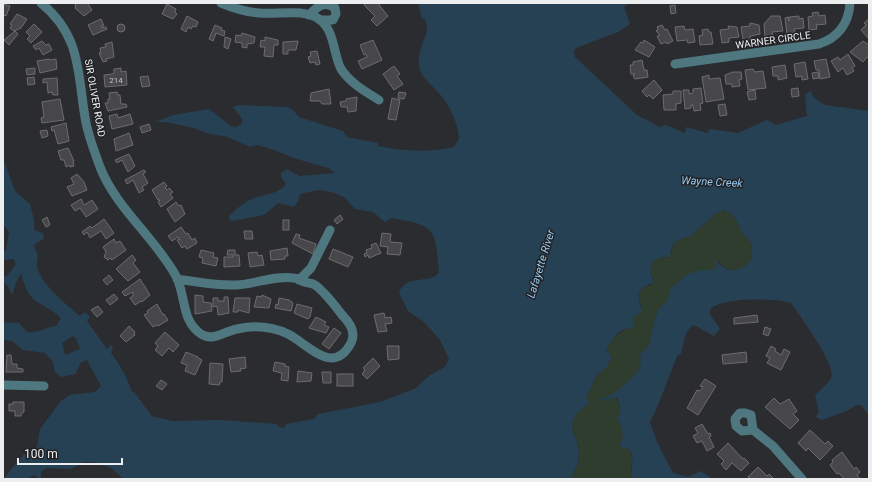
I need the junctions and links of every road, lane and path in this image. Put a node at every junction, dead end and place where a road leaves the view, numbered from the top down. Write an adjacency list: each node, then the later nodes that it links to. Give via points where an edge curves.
1 (41, 3): 10 (street, SIR OLIVER ROAD, via 58,18 69,36 80,73 89,134 103,174)
2 (221, 3): 5 (street, via 253,12)
3 (314, 3): 5 (street)
4 (850, 3): 7 (street, WARNER CIRCLE, via 845,24 827,42)
5 (309, 14): 6 (street); 6 (street, via 319,5 326,4 335,8 333,20)
6 (320, 20): 8 (street, via 328,30 346,76)
7 (675, 64)
8 (379, 100)
9 (330, 230): 11 (street, via 311,268)
10 (177, 279): 11 (street, SIR OLIVER ROAD, via 231,285 288,278); 11 (street, SIR OLIVER ROAD, via 190,322 204,336 215,337 237,329 269,327 292,336 318,356 330,358 340,355 354,338 352,329 320,289)
11 (299, 280)
12 (3, 385): 13 (street)
13 (44, 386)
14 (753, 430): 15 (street, via 773,446)
15 (802, 479)

